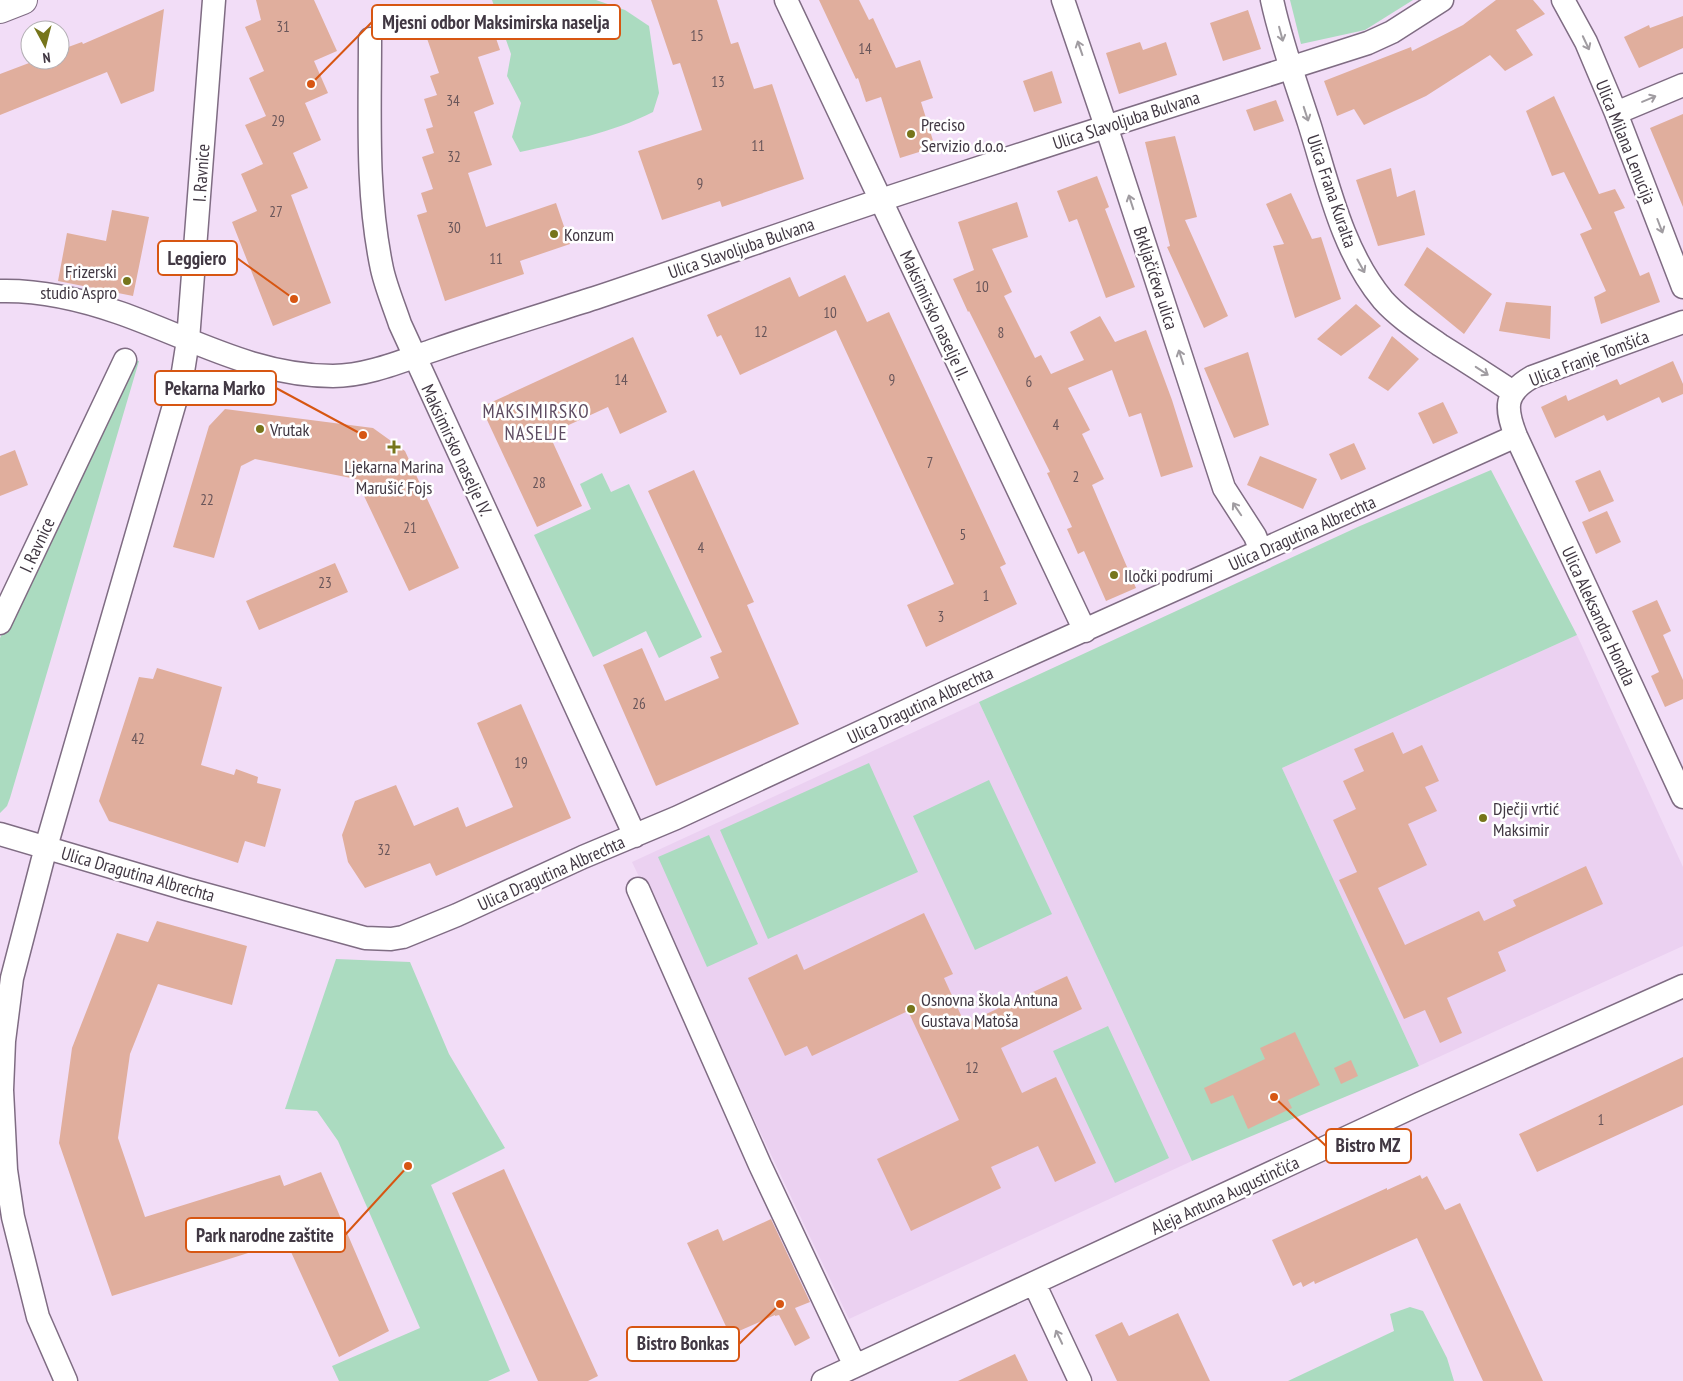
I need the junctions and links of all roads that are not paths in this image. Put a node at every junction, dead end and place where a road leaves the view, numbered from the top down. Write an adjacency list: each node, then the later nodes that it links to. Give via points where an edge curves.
1 (23, 0): 8 (main road)
2 (786, 0): 14 (street, Maksimirsko naselje II.)
3 (1063, 0): 13 (street, Brkljačićeva ulica, one-way to 3)
4 (1272, 0): 10 (street, Ulica Frana Kuralta, one-way to 10)
5 (1442, 0): 10 (street, Ulica Slavoljuba Bulvana, via 1392,32)
6 (1563, 0): 12 (street, Ulica Milana Lenucija, one-way to 12, via 1586,42)
7 (213, 2): 18 (street, I. Ravnice)
8 (0, 9)
9 (370, 39): 19 (street, Maksimirsko naselje IV., via 371,185 375,228 382,271)
10 (1291, 67): 13 (street, Ulica Slavoljuba Bulvana); 21 (street, Ulica Frana Kuralta, one-way to 21, via 1340,223 1368,280 1400,316)
11 (1683, 85): 12 (street, one-way to 11)
12 (1616, 112): 15 (street, Ulica Milana Lenucija, one-way to 15)
13 (1106, 127): 14 (street, Ulica Slavoljuba Bulvana); 23 (street, Brkljačićeva ulica, one-way to 13, via 1224,488)
14 (881, 200): 19 (street, Ulica Slavoljuba Bulvana); 25 (street, Maksimirsko naselje II.)
15 (1683, 287)
16 (0, 291): 18 (street, Ulica Slavoljuba Bulvana, via 20,290 60,297 118,312)
17 (1683, 322): 21 (street, Ulica Franje Tomšića, via 1532,377)
18 (188, 340): 19 (street, Ulica Slavoljuba Bulvana, via 253,365 297,374 351,375); 29 (street, Ulica Dragutina Albrechta, via 182,378)
19 (414, 357): 28 (street, Maksimirsko naselje IV.)
20 (125, 360): 24 (street, I. Ravnice)
21 (1513, 392): 22 (street, Ulica Franje Tomšića, via 1508,410)
22 (1516, 436): 23 (street, Ulica Dragutina Albrechta); 26 (street, Ulica Aleksandra Hondla)
23 (1261, 551): 25 (street, Ulica Dragutina Albrechta)
24 (0, 623)
25 (1084, 630): 28 (street, Ulica Dragutina Albrechta)
26 (1683, 797)
27 (0, 834): 29 (street)
28 (636, 836): 29 (street, Ulica Dragutina Albrechta, via 414,934 390,940 365,938)
29 (46, 847): 34 (street, via 12,978 2,1090 6,1170 14,1217 38,1317)
30 (638, 889): 33 (street, via 760,1165)
31 (1683, 986): 32 (street, Aleja Antuna Augustinčića, via 1419,1104)
32 (1034, 1283): 33 (street, Aleja Antuna Augustinčića); 36 (street, one-way to 32)
33 (855, 1366): 35 (street, Aleja Antuna Augustinčića)
34 (66, 1381)
35 (822, 1381)
36 (1080, 1381)

